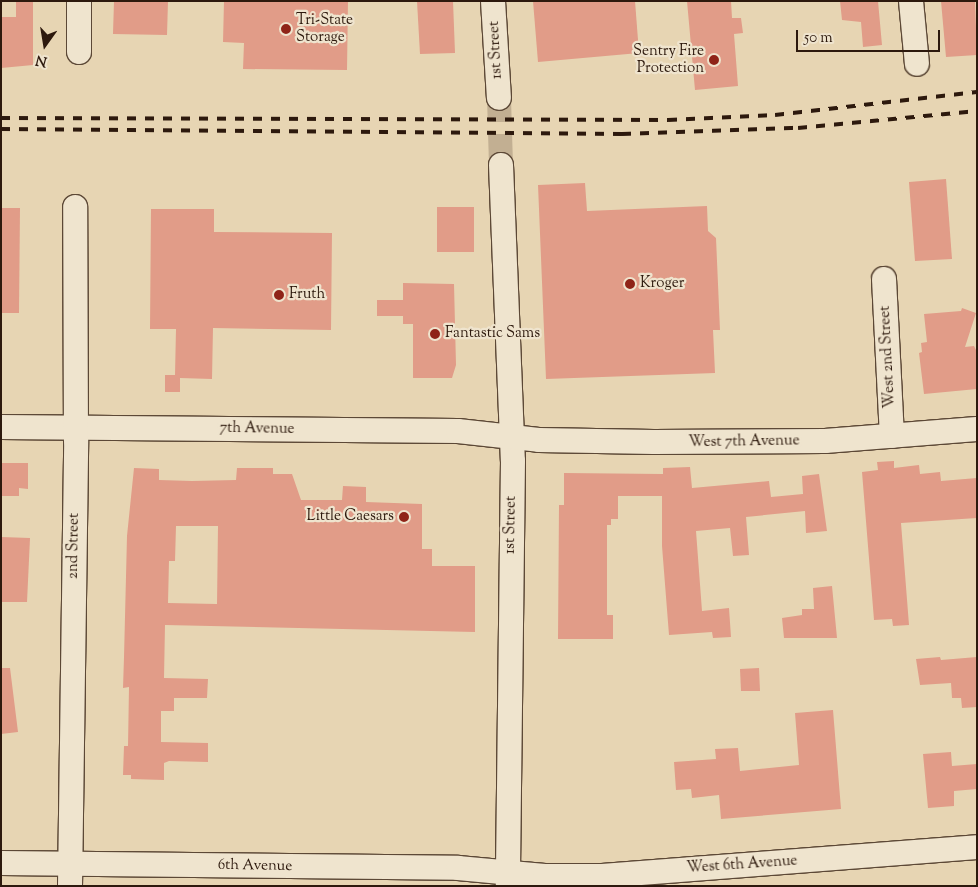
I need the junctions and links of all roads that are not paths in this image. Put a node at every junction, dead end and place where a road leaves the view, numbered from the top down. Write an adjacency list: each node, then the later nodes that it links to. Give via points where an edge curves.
1 (79, 1): 4 (street)
2 (493, 1): 6 (street, 1st Street)
3 (911, 1): 5 (street)
4 (79, 52)
5 (917, 64)
6 (499, 98)
7 (500, 165): 14 (street, 1st Street)
8 (75, 207): 11 (street, 2nd Street)
9 (884, 279): 13 (street, West 2nd Street)
10 (1, 427): 11 (street, 7th Avenue)
11 (75, 427): 14 (street, 7th Avenue, via 458,431); 17 (street, 2nd Street)
12 (977, 429): 13 (street, West 7th Avenue)
13 (892, 436): 14 (street, West 7th Avenue, via 761,442 566,441)
14 (512, 437): 18 (street, 1st Street)
15 (977, 847): 18 (street, West 6th Avenue, via 602,876)
16 (1, 863): 17 (street, 6th Avenue)
17 (70, 875): 18 (street, 6th Avenue, via 458,868)
18 (508, 879)

